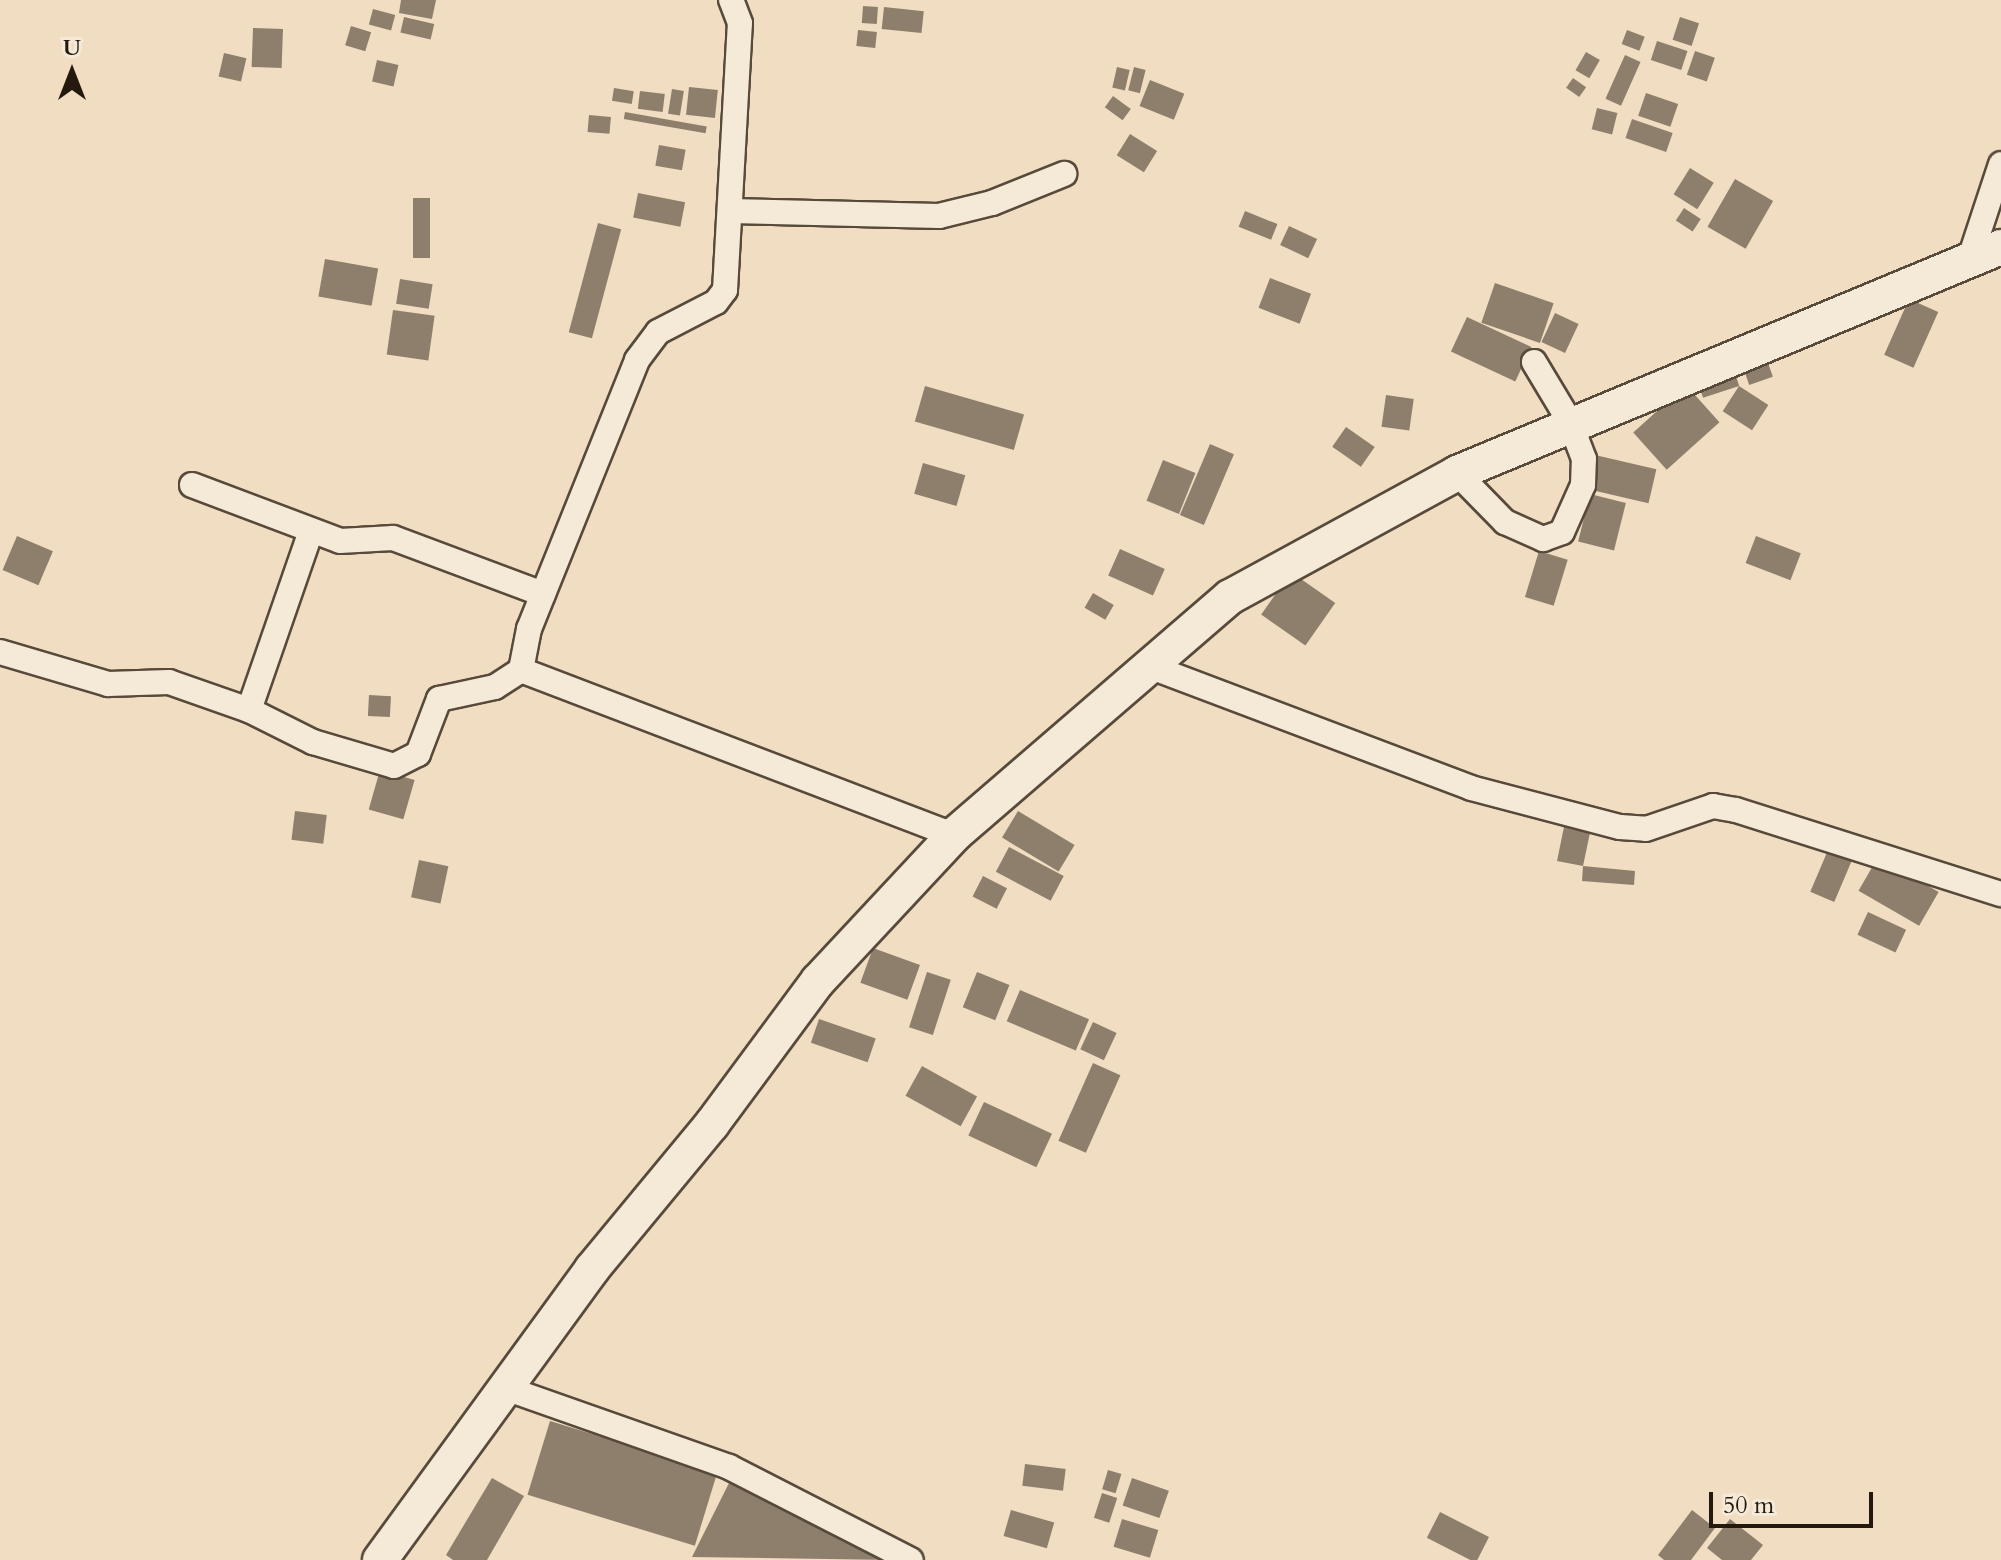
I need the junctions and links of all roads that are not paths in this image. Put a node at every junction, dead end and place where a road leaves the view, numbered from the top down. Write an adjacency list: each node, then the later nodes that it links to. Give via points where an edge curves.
1 (731, 0): 4 (street, via 740,23)
2 (2001, 164): 6 (street)
3 (1064, 174): 4 (street, via 992,203 939,216)
4 (731, 211): 12 (street, via 725,290 716,302 658,332 637,360)
5 (2001, 247): 6 (main road)
6 (1969, 261): 8 (main road)
7 (1534, 362): 8 (street)
8 (1570, 422): 9 (main road); 9 (street, via 1584,459 1583,485 1562,532 1553,538 1505,522)
9 (1457, 473): 14 (main road, via 1269,572)
10 (192, 485): 11 (street)
11 (311, 531): 12 (street, via 340,541 393,538); 16 (street)
12 (543, 594): 15 (street)
13 (0, 652): 16 (street, via 108,684 160,680)
14 (1146, 665): 17 (main road); 18 (street, via 1471,788 1620,827 1646,829 1713,806 1736,810)
15 (521, 670): 16 (street, via 495,687 439,699 418,754 394,766 303,739); 17 (street)
16 (249, 710)
17 (954, 835): 19 (main road, via 818,981)
18 (2001, 894)
19 (505, 1388): 20 (main road); 21 (street, via 729,1467)
20 (380, 1560)
21 (911, 1560)

